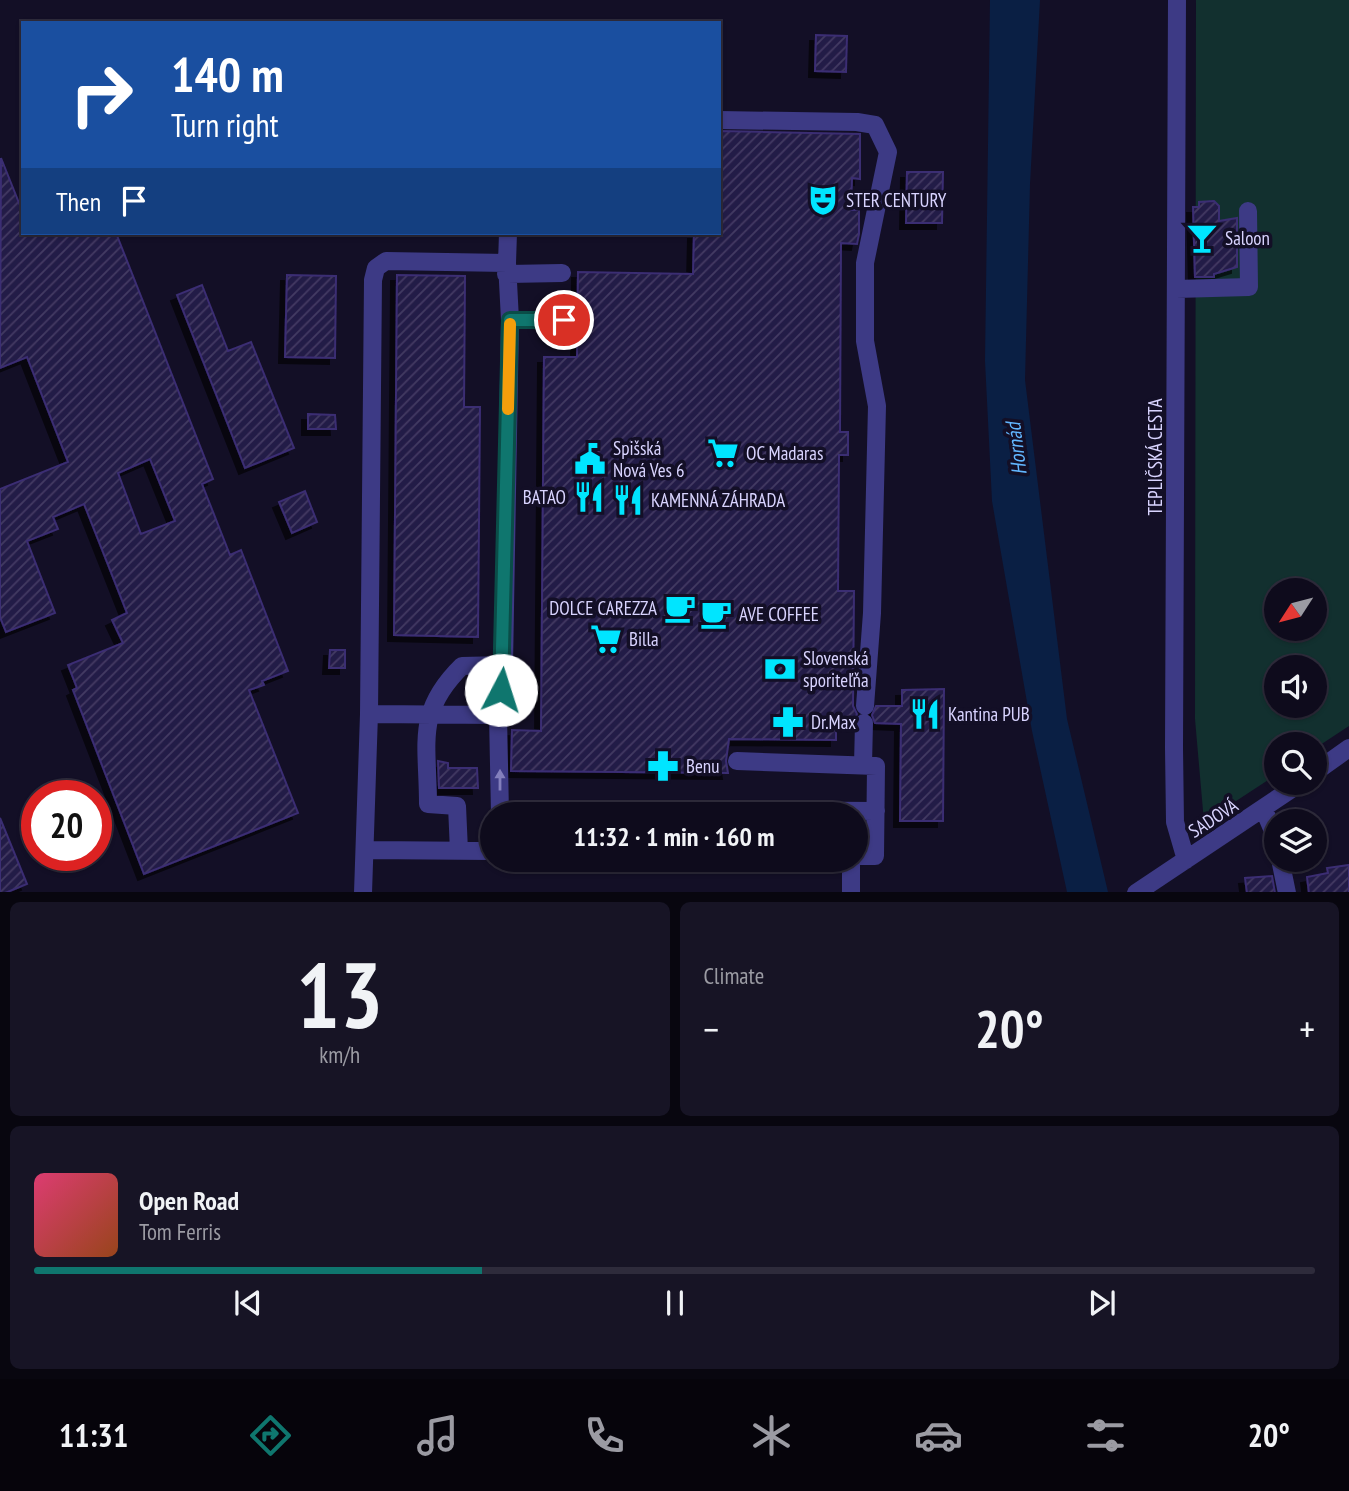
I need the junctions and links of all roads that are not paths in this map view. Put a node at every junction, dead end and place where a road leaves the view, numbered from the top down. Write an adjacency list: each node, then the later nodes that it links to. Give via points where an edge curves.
1 (1177, 0): 7 (street, TEPLIČSKÁ CESTA)
2 (721, 120): 17 (street, via 875,125 888,152 864,263 865,341 877,406)
3 (1248, 212): 7 (street, via 1249,286)
4 (508, 235): 5 (street)
5 (506, 268): 6 (street); 8 (street); 12 (street, via 386,261 376,268)
6 (562, 273)
7 (1176, 289): 28 (street, TEPLIČSKÁ CESTA, via 1175,822)
8 (510, 320): 9 (street); 10 (street)
9 (564, 320)
10 (504, 665): 11 (street, via 462,666 441,687); 13 (street)
11 (428, 713): 12 (street); 13 (street); 25 (street, via 428,804 457,806)
12 (369, 714): 24 (street)
13 (498, 715): 19 (street, one-way to 13)
14 (1349, 748): 16 (street)
15 (737, 761): 17 (street)
16 (1327, 764)
17 (863, 765): 23 (street, via 876,766)
18 (1284, 795): 20 (street, SADOVÁ)
19 (500, 802)
20 (1265, 809)
21 (1264, 810): 28 (street, SADOVÁ)
22 (868, 811): 23 (street)
23 (876, 811): 27 (street, via 875,856)
24 (367, 850): 25 (street); 32 (street)
25 (459, 851): 26 (street)
26 (480, 851)
27 (868, 856)
28 (1186, 860): 31 (street)
29 (851, 872): 33 (street)
30 (1283, 872): 34 (street)
31 (1139, 891)
32 (363, 892)
33 (851, 892)
34 (1287, 892)

